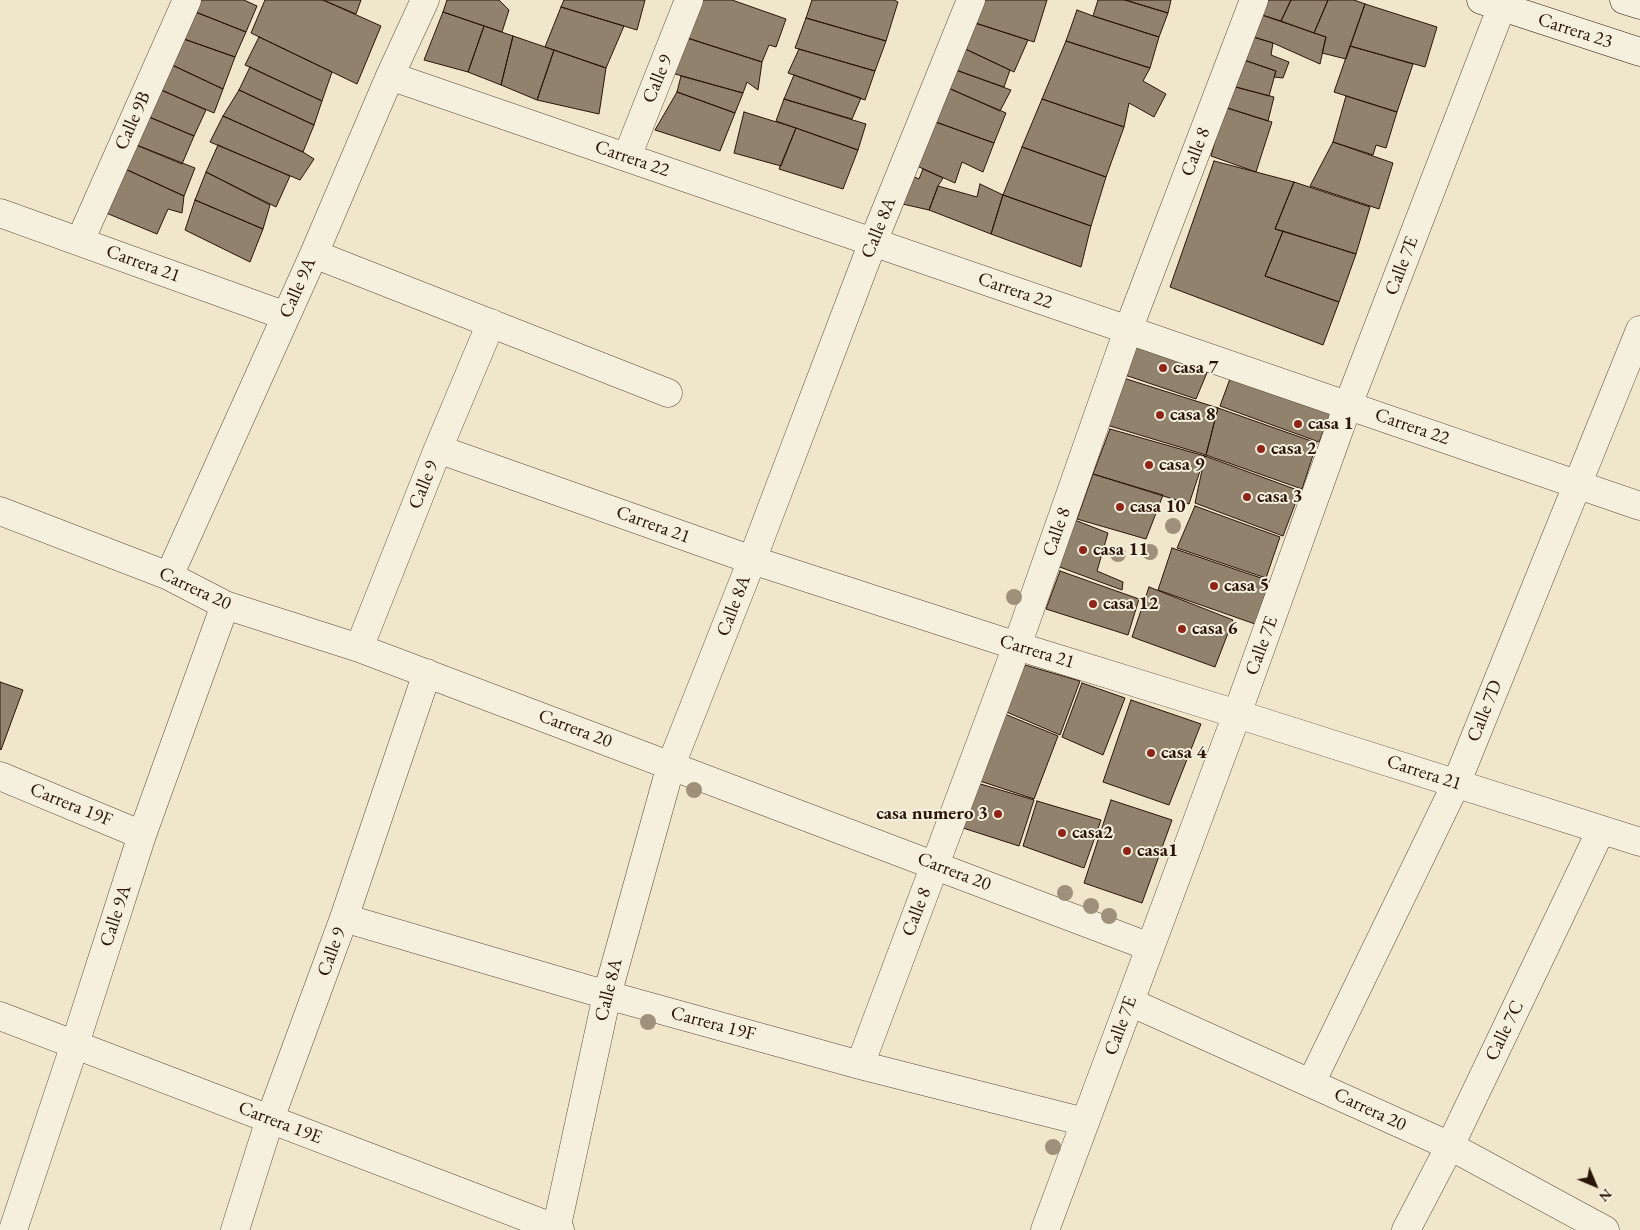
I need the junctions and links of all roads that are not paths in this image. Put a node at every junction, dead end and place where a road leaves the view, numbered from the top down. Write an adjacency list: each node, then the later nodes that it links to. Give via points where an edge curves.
1 (187, 0): 13 (street, Calle 9B)
2 (425, 0): 10 (street, Calle 9A)
3 (690, 0): 11 (street, Calle 9)
4 (971, 0): 14 (street, Calle 8A)
5 (1254, 0): 18 (street, Calle 8)
6 (1624, 0): 8 (street)
7 (1491, 3): 9 (street, Carrera 23); 21 (street, Calle 7E)
8 (1640, 5)
9 (1640, 52)
10 (390, 76): 11 (street, Carrera 22); 15 (street, Calle 9A)
11 (627, 157): 14 (street, Carrera 22)
12 (0, 212): 13 (street, Carrera 21)
13 (80, 242): 16 (street, Carrera 21)
14 (873, 242): 18 (street, Carrera 22); 26 (street, Calle 8A)
15 (314, 254): 16 (street, Calle 9A); 17 (street)
16 (286, 316): 27 (street, Calle 9A)
17 (491, 323): 20 (street); 22 (street, Calle 9)
18 (1128, 330): 21 (street, Carrera 22); 29 (street, Calle 8)
19 (1640, 330): 23 (street, Calle 7D)
20 (668, 393)
21 (1348, 405): 23 (street, Carrera 22); 32 (street, Calle 7E)
22 (438, 449): 26 (street, Carrera 21); 30 (street, Calle 9)
23 (1578, 484): 24 (street, Carrera 22); 35 (street, Calle 7D)
24 (1640, 506)
25 (0, 512): 27 (street, Carrera 20)
26 (752, 560): 29 (street, Carrera 21); 33 (street, Calle 8A)
27 (169, 576): 28 (street, Carrera 20)
28 (225, 605): 30 (street, Carrera 20); 37 (street, Calle 9A)
29 (1017, 646): 32 (street, Carrera 21); 39 (street, Calle 8)
30 (359, 648): 31 (street, Carrera 20)
31 (427, 673): 33 (street, Carrera 20); 40 (street, Calle 9)
32 (1237, 714): 35 (street, Carrera 21); 41 (street, Calle 7E)
33 (671, 765): 39 (street, Carrera 20); 42 (street, Calle 8A)
34 (0, 776): 37 (street, Carrera 19F)
35 (1456, 784): 36 (street, Carrera 21); 47 (street, Calle 7D)
36 (1601, 830): 38 (street, Carrera 21); 50 (street, Calle 7C)
37 (142, 835): 45 (street, Calle 9A)
38 (1640, 842)
39 (935, 865): 41 (street, Carrera 20); 46 (street, Calle 8)
40 (344, 918): 42 (street, Carrera 19F); 48 (street, Calle 9)
41 (1150, 947): 43 (street, Calle 7E)
42 (607, 994): 46 (street, Carrera 19F); 51 (street, Calle 8A)
43 (1130, 1002): 47 (street, Carrera 20); 49 (street, Calle 7E)
44 (0, 1016): 45 (street, Carrera 19E)
45 (75, 1044): 48 (street, Carrera 19E); 52 (street, Calle 9A)
46 (860, 1064): 49 (street, Carrera 19F)
47 (1311, 1083): 50 (street, Carrera 20)
48 (270, 1119): 51 (street, Carrera 19E); 53 (street, Calle 9)
49 (1085, 1122): 54 (street, Calle 7E)
50 (1450, 1146): 55 (street, Calle 7C); 56 (street, Carrera 20)
51 (558, 1229)
52 (13, 1230)
53 (234, 1230)
54 (1045, 1230)
55 (1406, 1230)
56 (1605, 1230)

